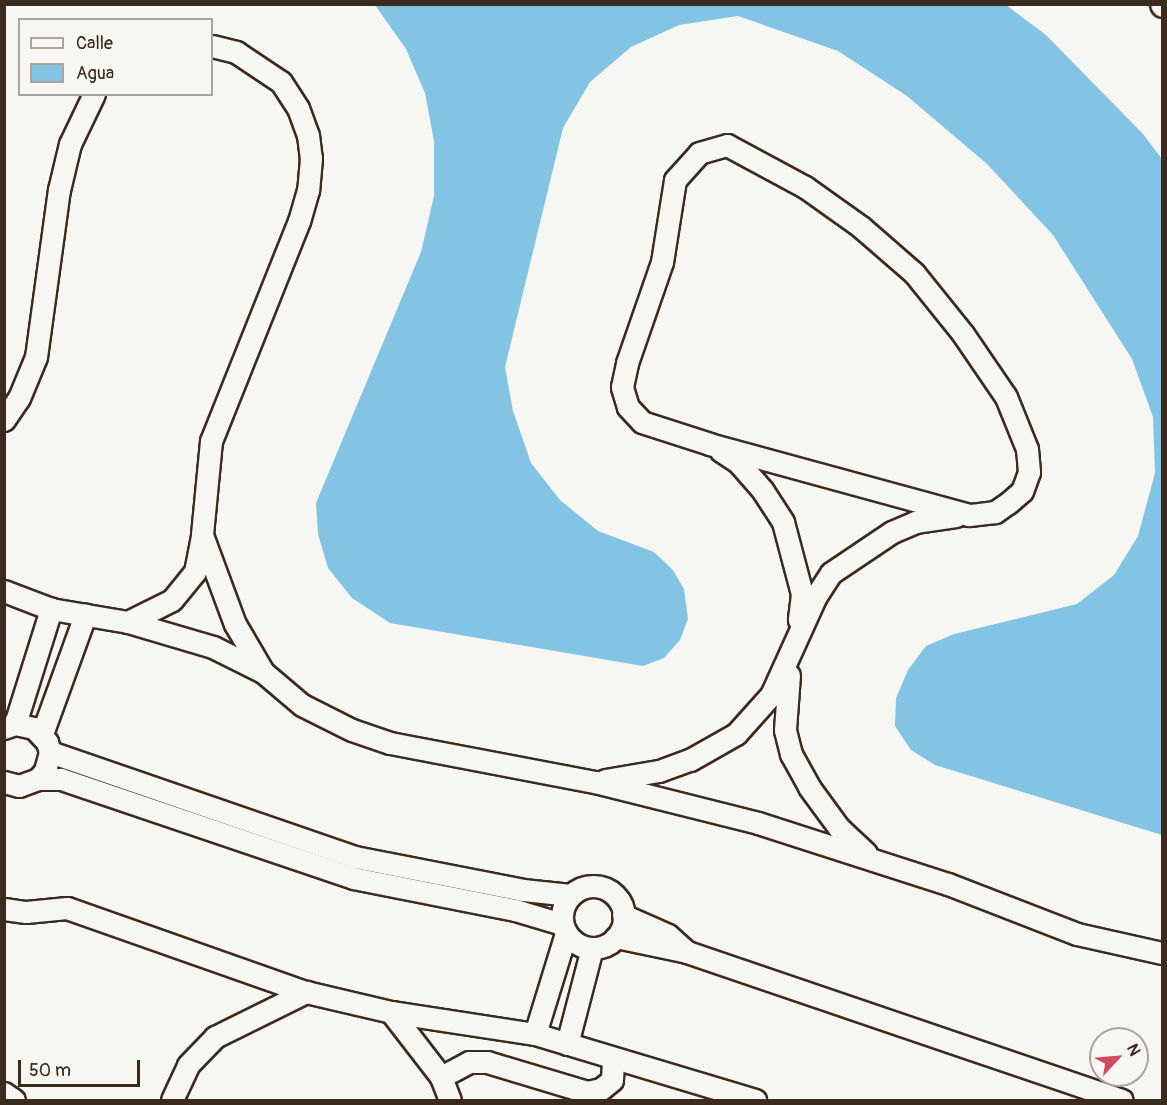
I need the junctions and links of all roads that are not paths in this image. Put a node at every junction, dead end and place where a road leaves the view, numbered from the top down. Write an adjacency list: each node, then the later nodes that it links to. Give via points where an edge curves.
1 (213, 46): 6 (street, via 236,52 281,82 298,108 311,158 308,190 299,221 212,441)
2 (93, 96): 3 (street, via 69,144 36,357 19,398)
3 (4, 420)
4 (710, 444): 5 (street); 5 (street, via 642,422 628,407 622,387 662,262 675,180 699,153 726,145 805,187 861,227 914,273 963,334 1006,397 1027,449 1029,472 1022,491 1008,503 995,512); 11 (street, via 738,462 764,491 783,522 802,594)
5 (969, 515): 11 (street, via 915,522 892,532 831,573)
6 (202, 535): 10 (street, via 195,572 172,600); 12 (street, via 235,624)
7 (4, 591): 8 (street)
8 (51, 609): 9 (street); 13 (street)
9 (85, 615): 10 (street); 14 (street)
10 (128, 622): 12 (street, via 213,647)
11 (796, 638): 17 (street, via 771,695 736,734 690,760 659,771); 18 (street, via 785,694 784,730 791,754 809,788 839,828)
12 (263, 672): 17 (street, via 302,705 352,730 390,743)
13 (10, 726): 14 (street, via 34,728)
14 (46, 743): 15 (street, via 45,771); 19 (street, via 355,857 523,890)
15 (38, 779): 16 (street, via 19,786); 22 (street, via 61,779 353,878 515,910)
16 (4, 782)
17 (595, 782): 18 (street, via 758,823)
18 (873, 858): 26 (street, via 1077,934)
19 (571, 895): 21 (street, via 588,886 608,890 621,905); 22 (street, via 562,913)
20 (4, 909): 27 (street, via 26,912 67,908)
21 (623, 915): 23 (street); 25 (street, via 668,935)
22 (564, 928): 24 (street, via 582,946); 31 (street)
23 (616, 937): 24 (street); 25 (street)
24 (592, 948): 32 (street)
25 (687, 952): 40 (street)
26 (1162, 953)
27 (251, 972): 28 (street); 29 (street, via 260,999)
28 (306, 992): 29 (street); 30 (street)
29 (259, 1012): 37 (street, via 215,1036 188,1065)
30 (391, 1012): 31 (street); 34 (street)
31 (535, 1034): 32 (street)
32 (567, 1044): 33 (street)
33 (613, 1059): 34 (street, via 612,1080 602,1089 587,1092 487,1062 469,1062); 39 (street)
34 (441, 1077): 38 (street)
35 (4, 1093): 36 (street)
36 (14, 1101)
37 (172, 1101)
38 (450, 1101)
39 (755, 1101)
40 (1122, 1101)

